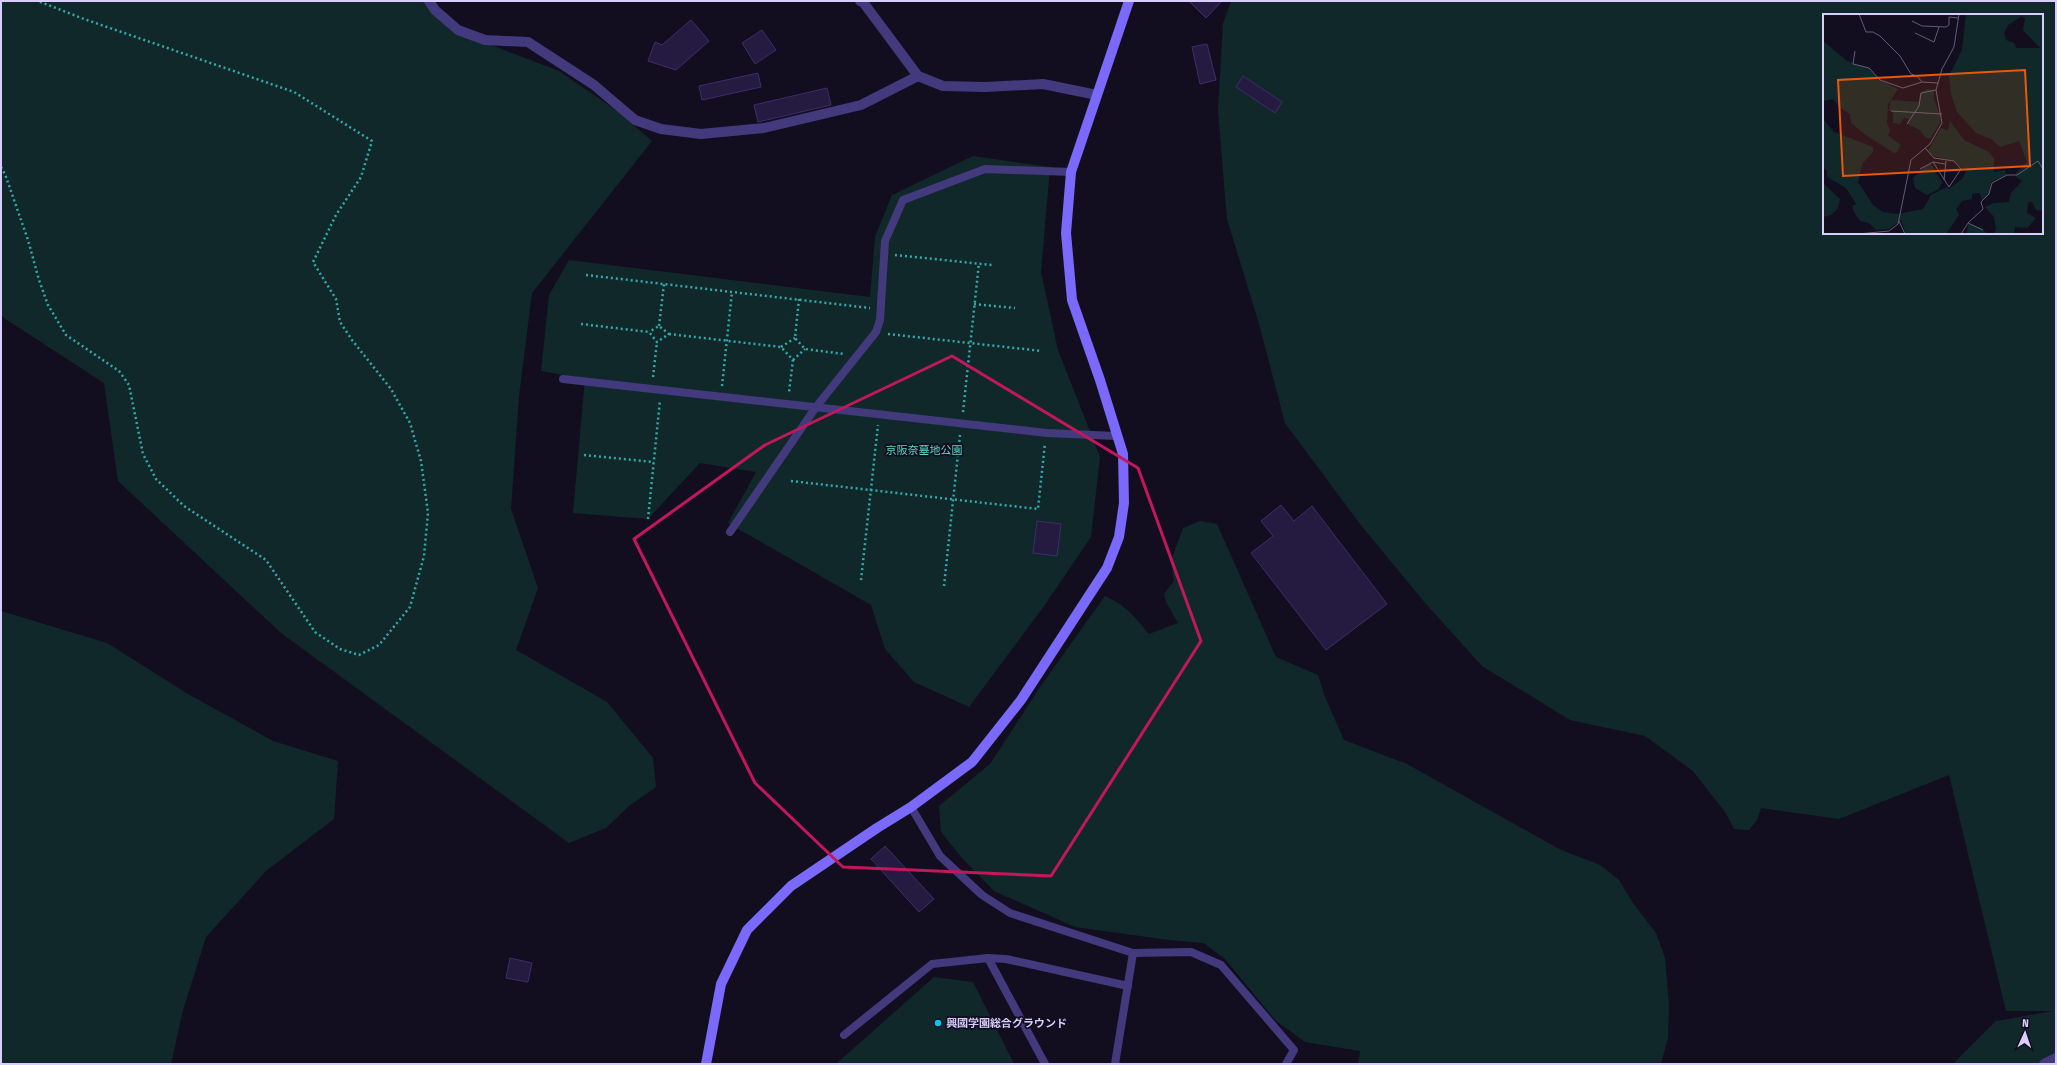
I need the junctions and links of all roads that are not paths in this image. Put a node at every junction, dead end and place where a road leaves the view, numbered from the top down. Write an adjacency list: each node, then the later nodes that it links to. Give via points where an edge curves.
1 (429, 1): 4 (street, via 435,10 458,30 486,40 528,42 594,85 634,120 661,129 701,134 764,128 861,104)
2 (860, 1): 4 (street)
3 (1129, 1): 5 (street)
4 (918, 76): 5 (street, via 943,86 1044,84)
5 (1097, 95): 6 (street)
6 (1071, 172): 8 (lane, via 985,169 903,200 885,241 881,309 876,332); 9 (street, via 1066,233 1072,300 1100,380)
7 (563, 379): 8 (lane)
8 (816, 407): 9 (lane, via 1046,433); 10 (lane)
9 (1116, 436): 11 (street, via 1123,454 1124,504 1119,537 1107,568 1021,700 972,762)
10 (730, 532)
11 (911, 807): 12 (lane, via 940,856 982,895 1010,913); 17 (street, via 791,886 747,930 721,984)
12 (1133, 953): 14 (lane); 20 (lane, via 1190,952 1221,965 1294,1050)
13 (988, 958): 14 (lane, via 1006,959); 15 (lane, via 932,964); 18 (lane)
14 (1128, 986): 19 (lane)
15 (844, 1035)
16 (2056, 1058): 21 (street)
17 (706, 1064)
18 (1045, 1064)
19 (1115, 1064)
20 (1286, 1064)
21 (2044, 1064)

